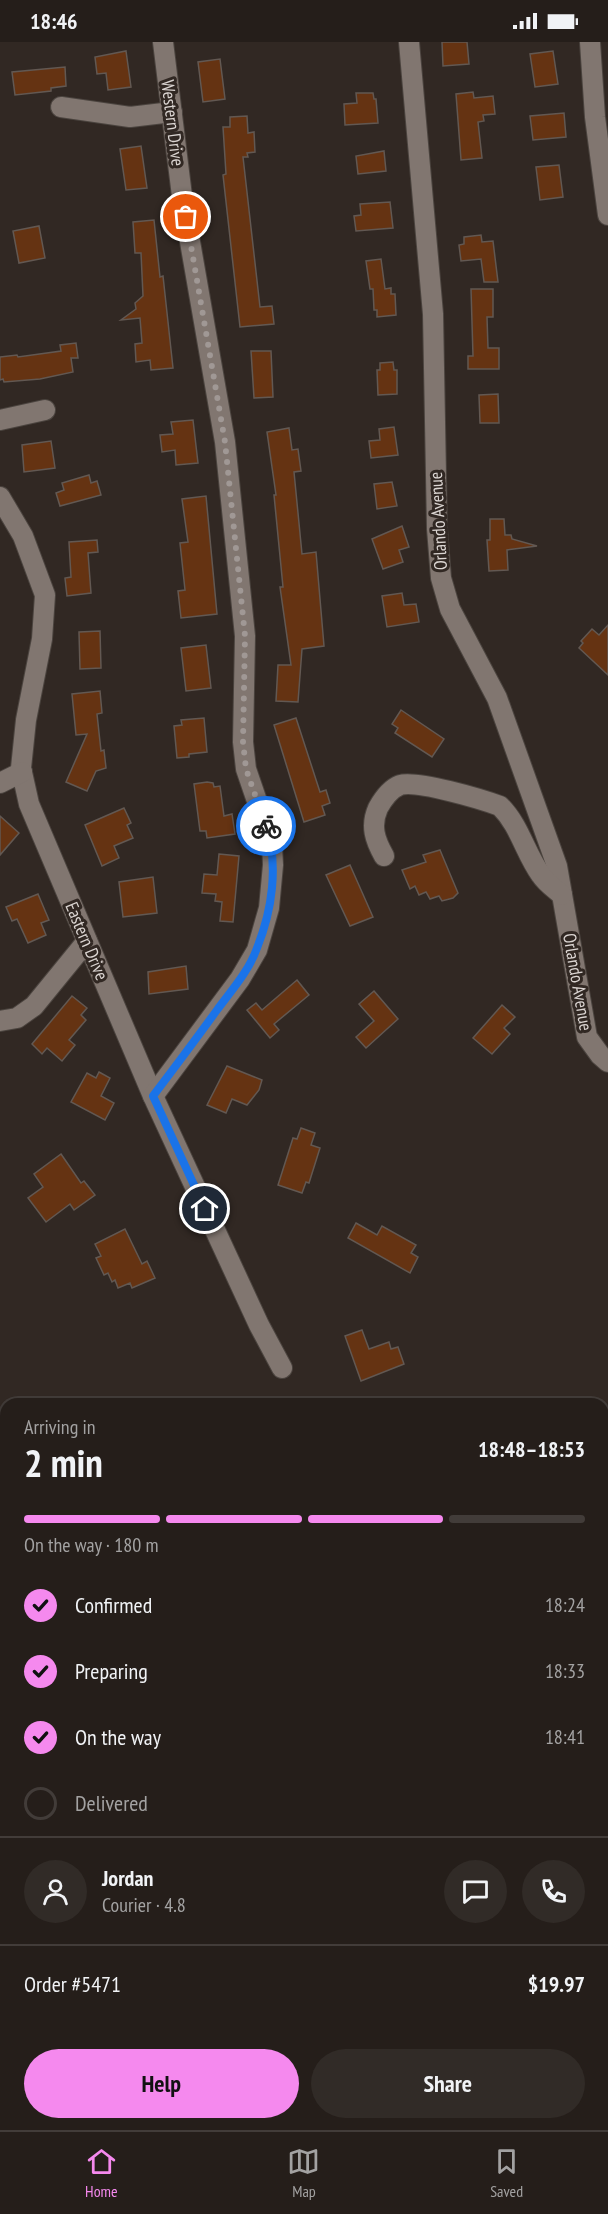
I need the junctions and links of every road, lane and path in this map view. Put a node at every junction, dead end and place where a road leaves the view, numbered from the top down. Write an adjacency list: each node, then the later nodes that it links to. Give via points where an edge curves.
1 (163, 42): 5 (street, Western Drive)
2 (409, 42): 13 (street, Orlando Avenue, via 433,314 441,578 450,609 497,698 557,866)
3 (590, 42): 6 (street)
4 (61, 107): 5 (street, via 130,117)
5 (172, 112): 17 (street, Western Drive, via 182,196 225,442 245,636 246,769 272,845 273,865 269,908 257,950)
6 (608, 215)
7 (45, 410): 8 (street)
8 (0, 420)
9 (0, 497): 10 (street, Eastern Drive, via 23,536 45,595)
10 (22, 772): 11 (street); 14 (street, Eastern Drive, via 29,804)
11 (0, 783)
12 (384, 856): 13 (street, via 374,831 378,809 393,789 416,784 500,806 521,834 542,877)
13 (562, 895): 16 (street, Orlando Avenue, via 587,1037)
14 (87, 941): 15 (street, via 34,1006 16,1018); 17 (street, Eastern Drive)
15 (0, 1021)
16 (608, 1062)
17 (153, 1096): 18 (street, Eastern Drive)
18 (282, 1368)

